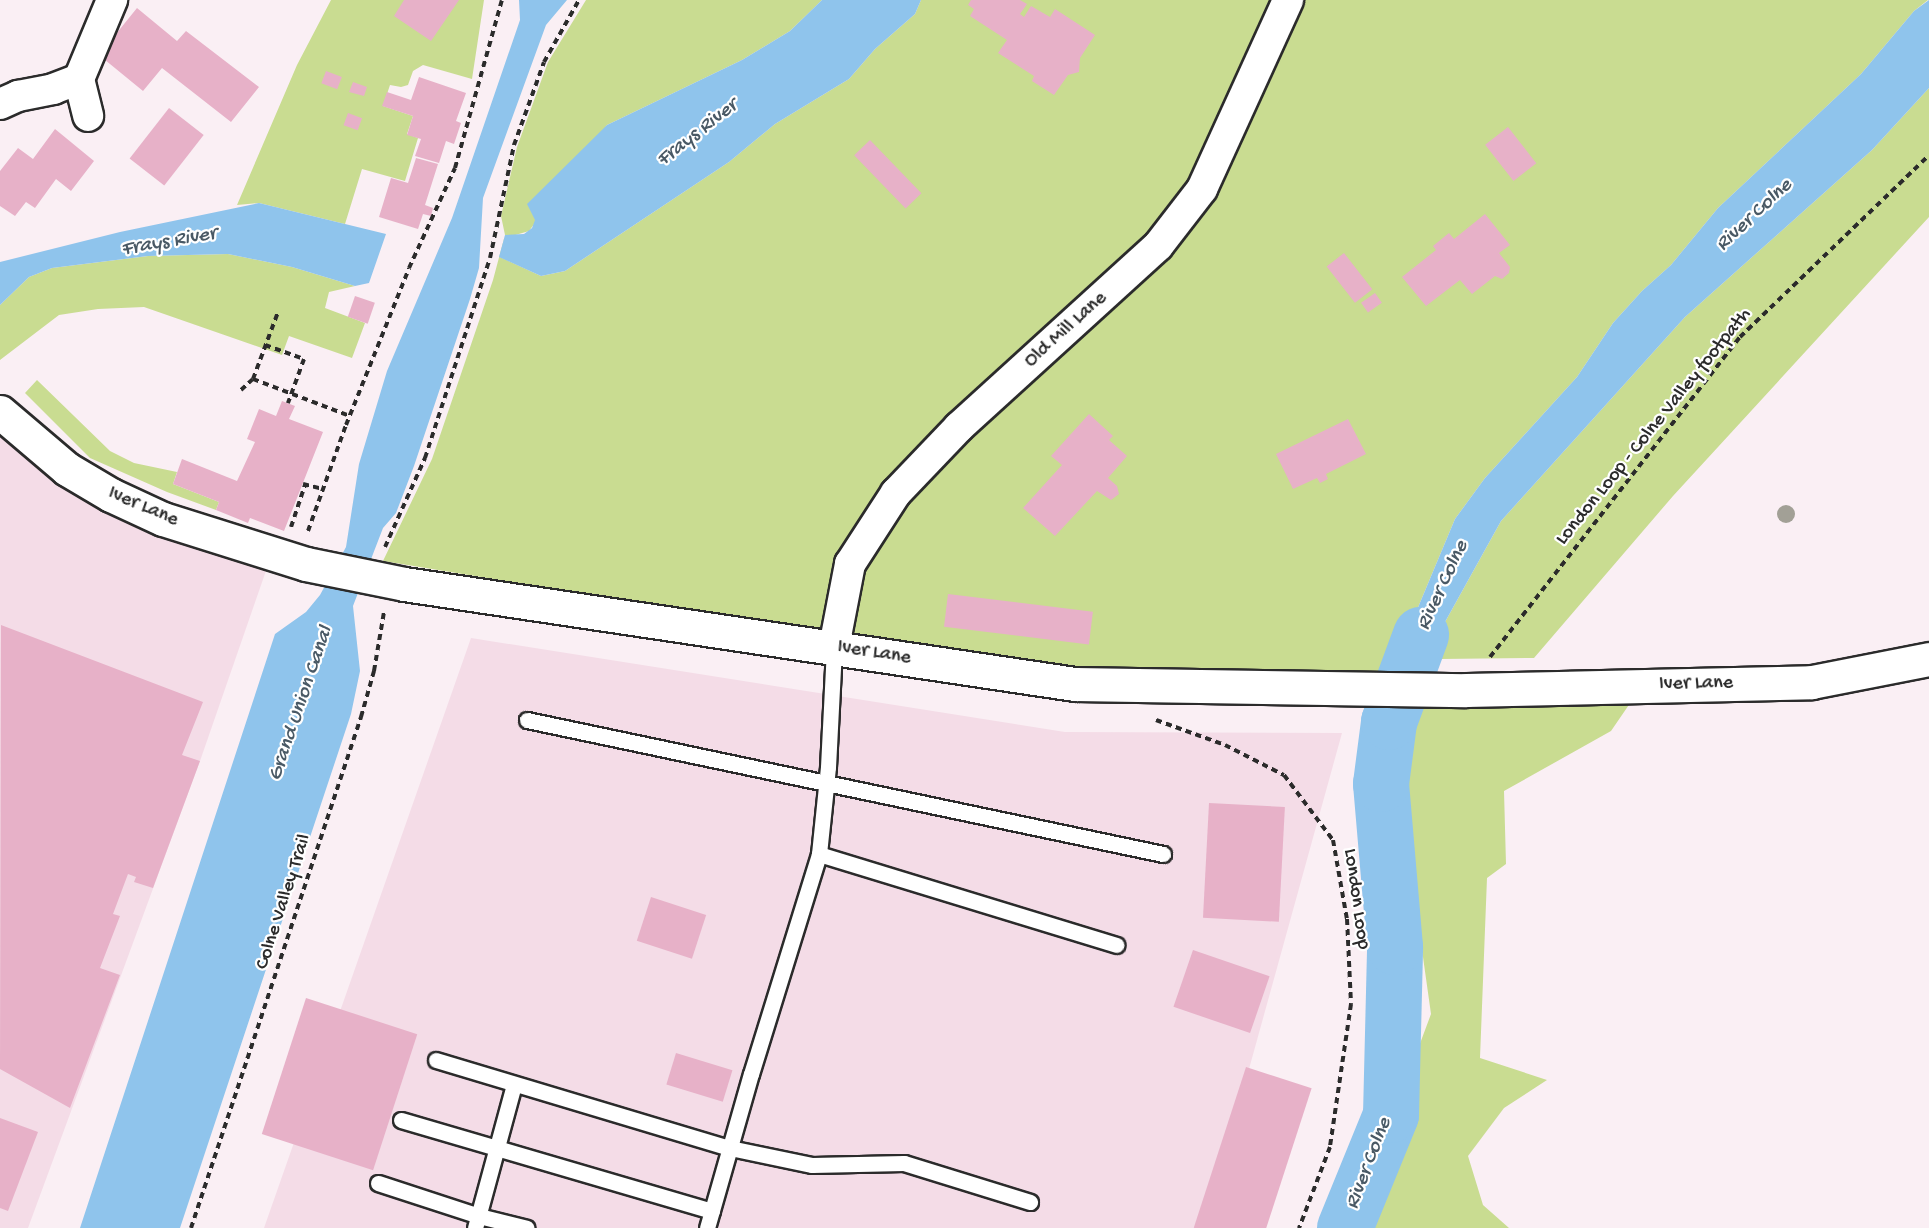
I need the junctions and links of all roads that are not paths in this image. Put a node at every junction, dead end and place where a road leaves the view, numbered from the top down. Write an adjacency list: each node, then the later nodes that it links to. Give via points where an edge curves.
1 (112, 0): 3 (street)
2 (1288, 0): 7 (street, Old Mill Lane, via 1202,189 1158,246 959,427 896,493 850,564)
3 (78, 79): 4 (street); 5 (street)
4 (0, 104)
5 (88, 116)
6 (0, 412): 7 (main road, Iver Lane, via 67,469 163,519 379,580)
7 (834, 647): 8 (main road, Iver Lane, via 1075,684 1366,690 1812,682); 10 (lane)
8 (1929, 658)
9 (527, 720): 10 (lane)
10 (826, 783): 11 (lane); 12 (lane)
11 (819, 854): 13 (lane); 18 (lane)
12 (1163, 854)
13 (1116, 945)
14 (436, 1060): 15 (lane)
15 (514, 1084): 17 (lane); 18 (lane)
16 (401, 1120): 17 (lane)
17 (497, 1147): 21 (lane); 22 (lane)
18 (730, 1148): 20 (lane, via 812,1165 904,1163); 21 (lane)
19 (378, 1183): 22 (lane)
20 (1030, 1202)
21 (712, 1211): 24 (lane)
22 (477, 1222): 23 (lane)
23 (527, 1228)
24 (707, 1228)

